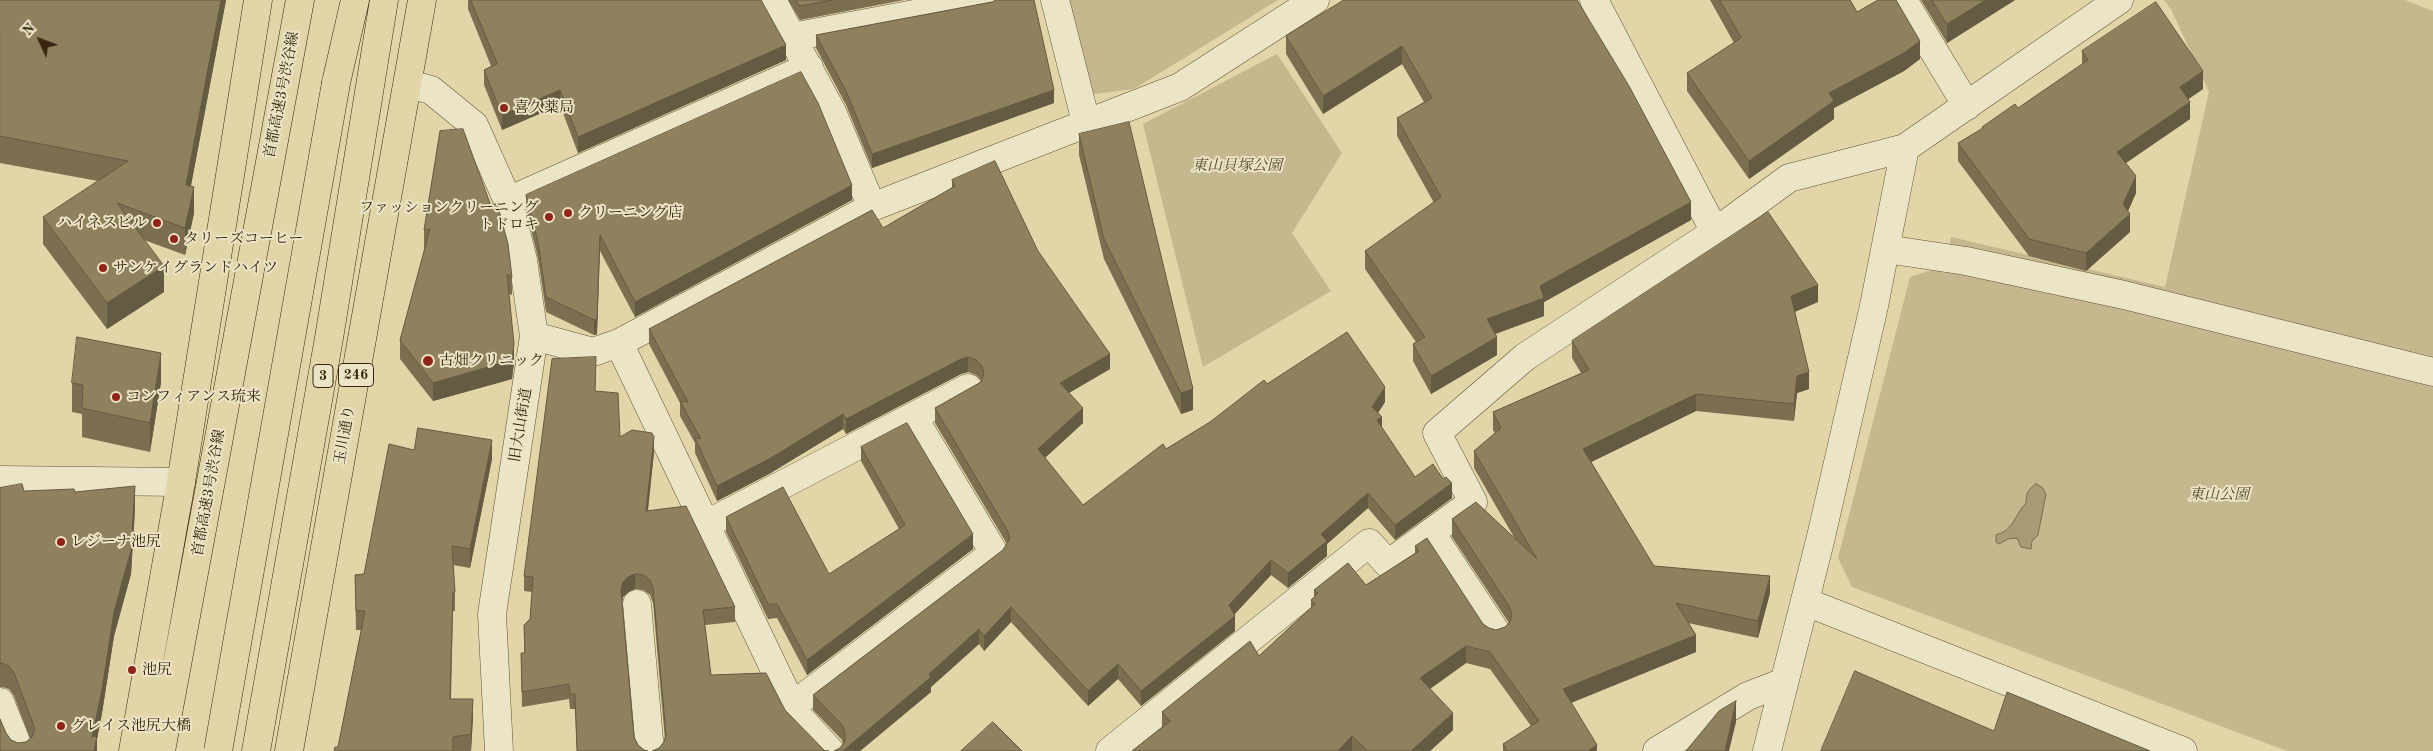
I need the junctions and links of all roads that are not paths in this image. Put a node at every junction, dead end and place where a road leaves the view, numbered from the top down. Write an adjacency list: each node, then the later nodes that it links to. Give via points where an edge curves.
1 (258, 0): 29 (highway)
2 (300, 0): 40 (highway, 首都高速3号渋谷線)
3 (355, 0): 41 (highway, bridge, via 336,82)
4 (384, 0): 42 (highway, 3, via 330,338)
5 (422, 0): 15 (highway, 玉川通り / 246)
6 (772, 0): 13 (street)
7 (989, 0): 13 (street)
8 (1055, 0): 17 (street)
9 (1315, 0): 17 (street, via 1180,87)
10 (1594, 0): 21 (street)
11 (1903, 0): 16 (street)
12 (2119, 0): 16 (street)
13 (792, 37): 14 (street)
14 (809, 67): 19 (street); 20 (street, via 832,112)
15 (409, 84): 19 (street, 旧大山街道, via 431,90 474,125); 43 (highway, 玉川通り / 246)
16 (1967, 106): 18 (street)
17 (1086, 122): 20 (street)
18 (1905, 148): 21 (street, via 1788,178); 22 (street)
19 (508, 201): 23 (street, 旧大山街道, via 523,260)
20 (872, 207): 24 (street)
21 (1715, 232): 31 (street, via 1525,357 1437,433 1473,502)
22 (1886, 249): 25 (street, via 1966,261 2124,295); 32 (street)
23 (534, 336): 24 (street, via 593,352); 44 (street, 旧大山街道, via 492,614)
24 (618, 343): 30 (street)
25 (2433, 372)
26 (968, 388): 27 (street)
27 (913, 417): 30 (street); 37 (street, via 994,553)
28 (0, 480): 29 (street)
29 (181, 482): 39 (highway)
30 (705, 525): 37 (street)
31 (1431, 533): 34 (street); 47 (street, via 1388,564 1369,543)
32 (1806, 602): 35 (street); 50 (street)
33 (637, 604): 45 (street)
34 (1496, 632)
35 (1784, 682): 48 (street, via 1748,696); 49 (street)
36 (0, 702): 38 (street)
37 (792, 706): 46 (street, via 797,716)
38 (20, 751)
39 (134, 751)
40 (161, 751)
41 (218, 751)
42 (256, 751)
43 (289, 751)
44 (499, 751)
45 (650, 751)
46 (830, 751)
47 (1110, 751)
48 (1657, 751)
49 (1767, 751)
50 (2183, 751)

